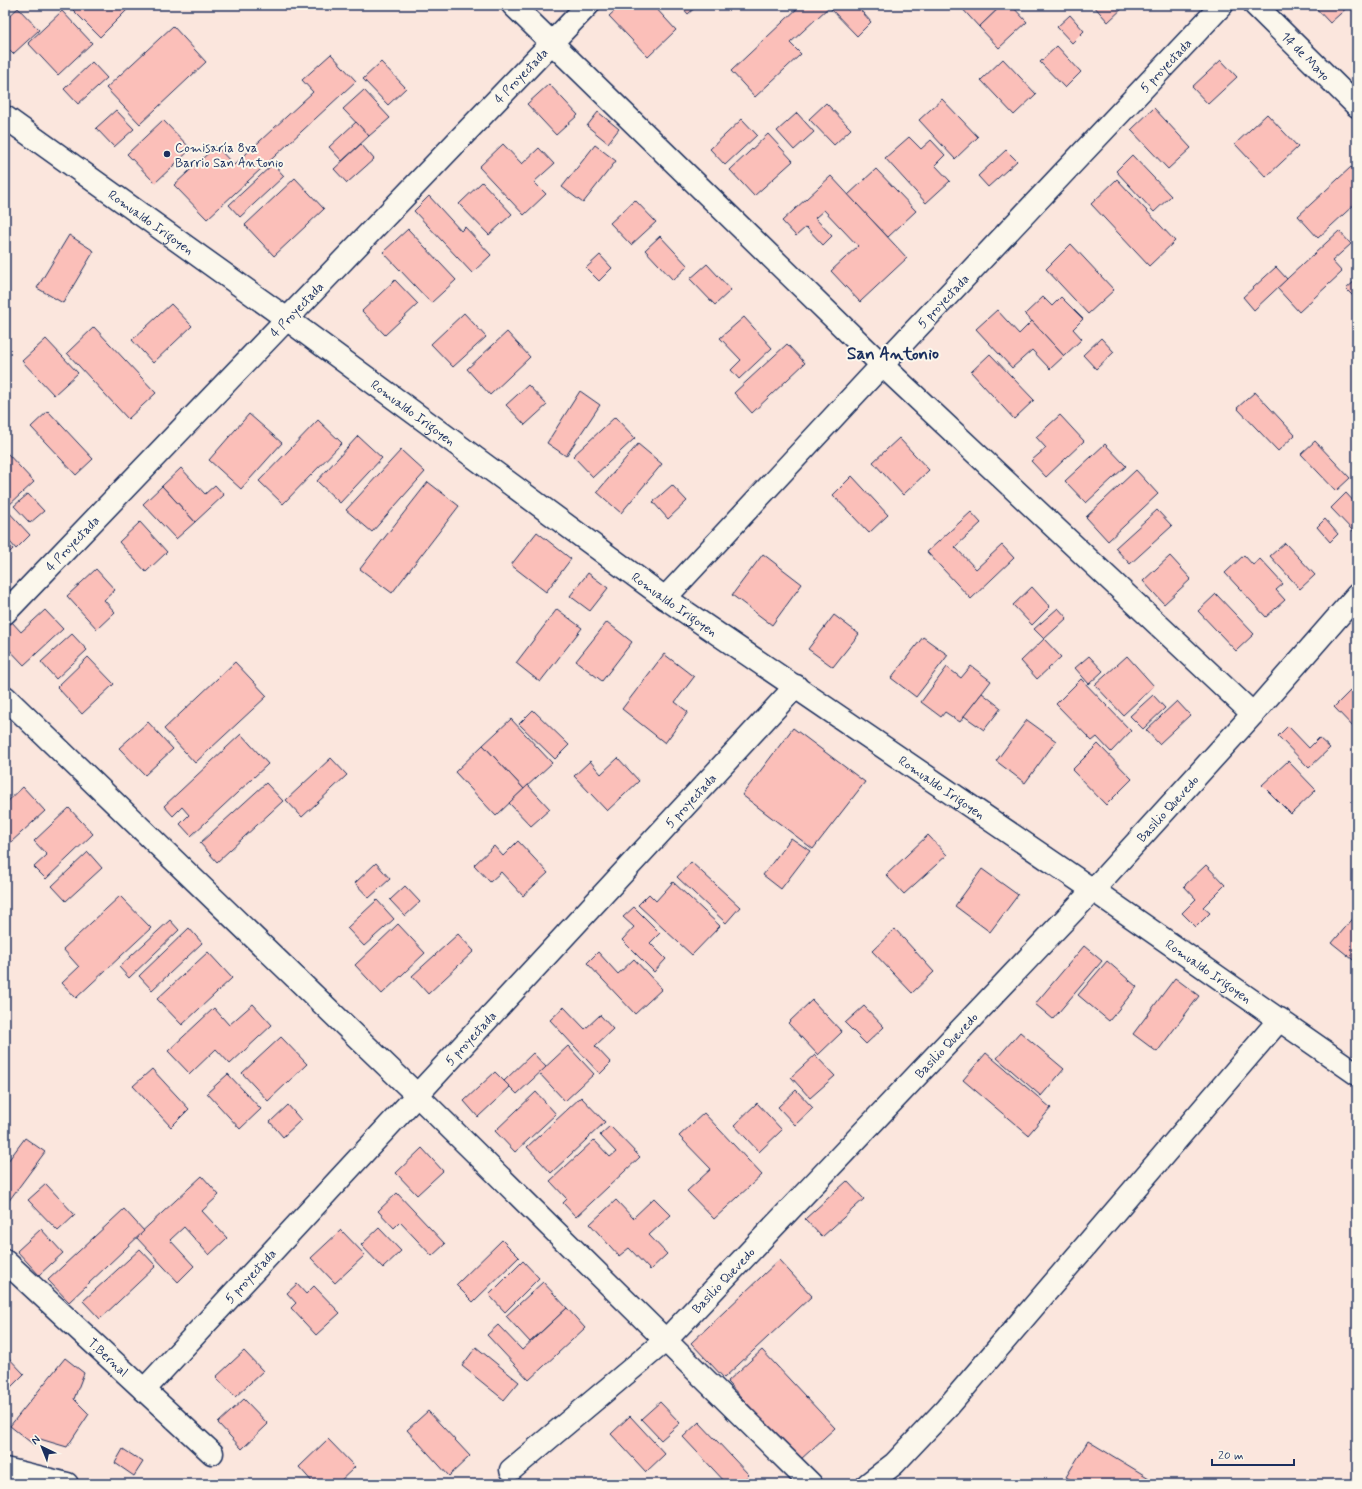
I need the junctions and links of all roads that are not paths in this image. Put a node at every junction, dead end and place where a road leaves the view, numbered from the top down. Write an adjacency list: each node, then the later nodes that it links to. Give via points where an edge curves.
1 (513, 5): 5 (street)
2 (588, 5): 5 (street, 4 Proyectada)
3 (1222, 5): 9 (street, 5 proyectada)
4 (1255, 5): 6 (street, 14 de Mayo)
5 (552, 42): 8 (street, 4 Proyectada); 9 (street)
6 (1357, 106)
7 (5, 117): 8 (street, Romualdo Irigoyen)
8 (287, 319): 11 (street, Romualdo Irigoyen); 12 (street, 4 Proyectada)
9 (882, 365): 11 (street, 5 proyectada); 15 (street)
10 (1357, 595): 15 (street, Basilio Quevedo)
11 (665, 598): 13 (street, Romualdo Irigoyen)
12 (5, 613)
13 (796, 686): 16 (street, Romualdo Irigoyen); 19 (street, 5 proyectada)
14 (5, 697): 19 (street)
15 (1253, 714): 16 (street, Basilio Quevedo)
16 (1093, 890): 17 (street, Romualdo Irigoyen); 21 (street, Basilio Quevedo)
17 (1280, 1019): 18 (street, Romualdo Irigoyen); 28 (street, via 946,1409 894,1464)
18 (1357, 1074)
19 (417, 1095): 21 (street); 22 (street, 5 proyectada)
20 (5, 1261): 22 (street, T.Bernal)
21 (666, 1340): 25 (street, Basilio Quevedo); 27 (street)
22 (144, 1390): 23 (street, T.Bernal)
23 (212, 1453)
24 (5, 1469): 26 (street)
25 (511, 1470)
26 (67, 1484)
27 (811, 1484)
28 (868, 1484)

